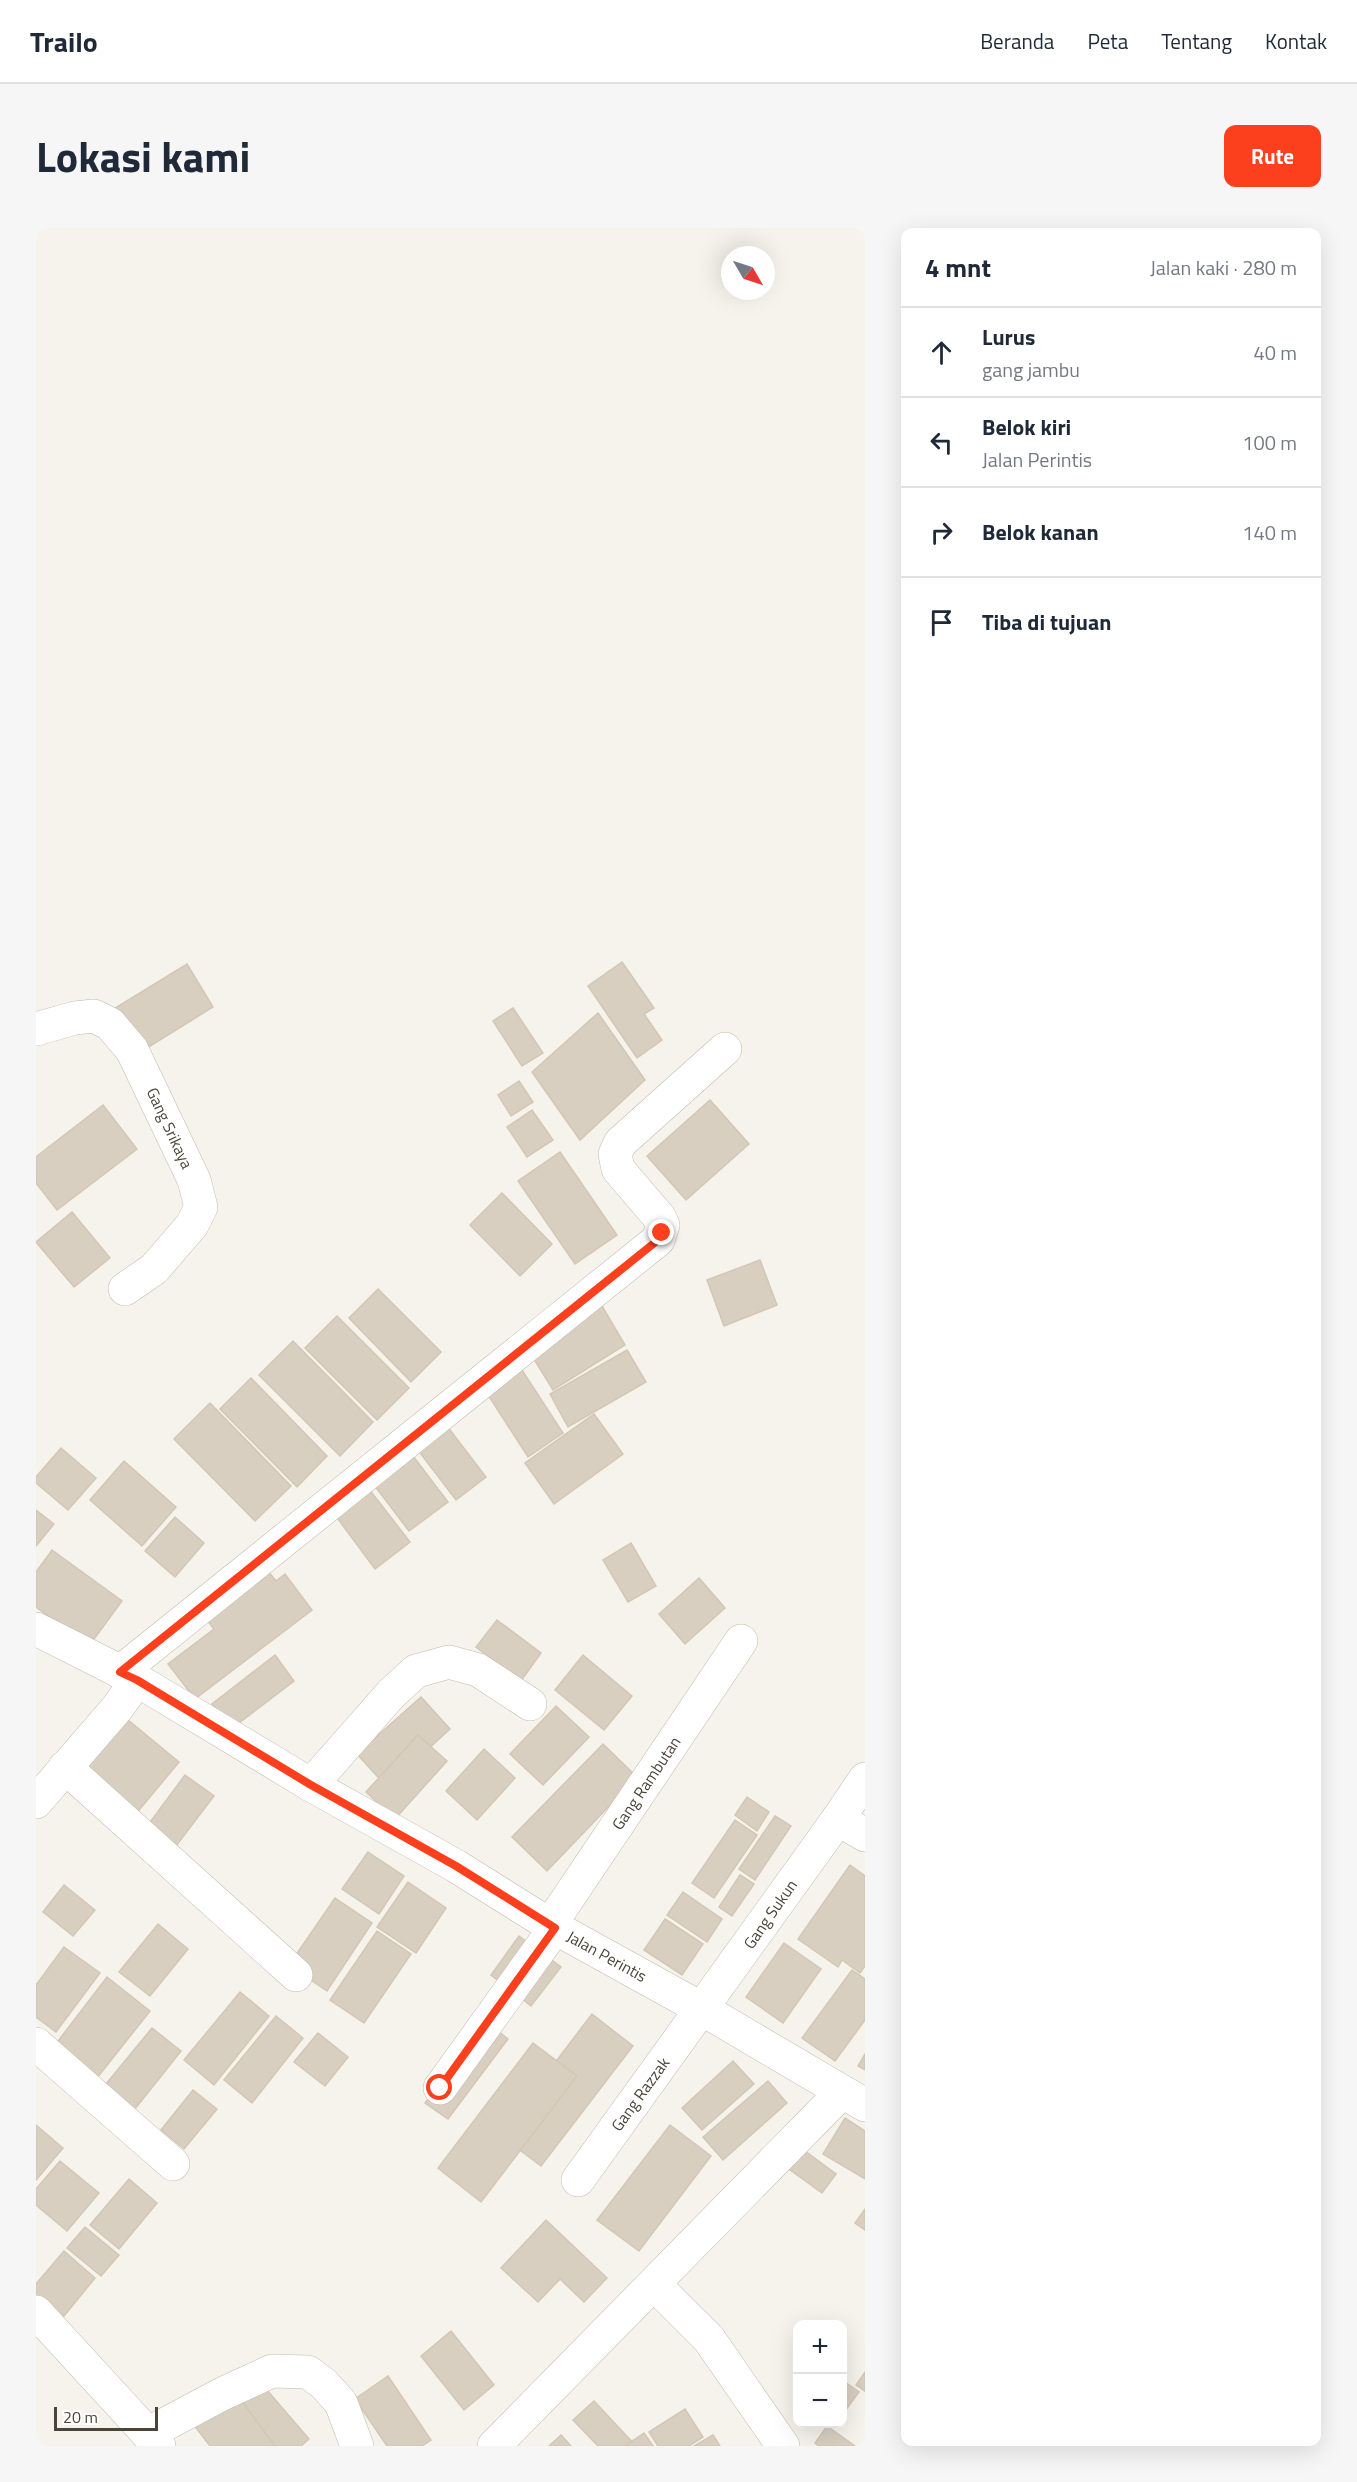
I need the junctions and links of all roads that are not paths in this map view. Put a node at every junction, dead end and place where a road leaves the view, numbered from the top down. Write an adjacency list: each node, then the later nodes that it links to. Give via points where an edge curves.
1 (36, 1029): 3 (street, Gang Srikaya, via 94,1016 110,1024 132,1050 194,1180 201,1208 192,1225 154,1269)
2 (725, 1049): 6 (street, via 620,1143 615,1154 618,1169 663,1225 658,1240)
3 (125, 1289)
4 (36, 1629): 6 (street, Jalan Perintis)
5 (741, 1641): 13 (street, Gang Rambutan)
6 (129, 1676): 8 (street, via 118,1707); 10 (street, Jalan Perintis)
7 (530, 1704): 10 (street, via 478,1670 449,1662 416,1671 390,1694)
8 (65, 1767): 11 (street); 14 (street)
9 (865, 1779): 12 (street, Gang Sukun)
10 (311, 1785): 13 (street, Jalan Perintis, via 456,1866)
11 (36, 1802)
12 (851, 1827): 15 (street, Gang Sukun)
13 (553, 1927): 15 (street, Jalan Perintis); 17 (street, Gang Rambutan)
14 (296, 1975)
15 (702, 2009): 18 (street, Jalan Perintis); 20 (street, Gang Razzak)
16 (36, 2044): 19 (street)
17 (440, 2088)
18 (853, 2099): 21 (street)
19 (172, 2164)
20 (578, 2180)
21 (654, 2284): 25 (street); 26 (street, via 709,2339)
22 (36, 2312): 23 (street)
23 (154, 2440): 24 (street, via 222,2394 272,2371 308,2372 341,2403)
24 (357, 2446)
25 (494, 2446)
26 (783, 2446)

